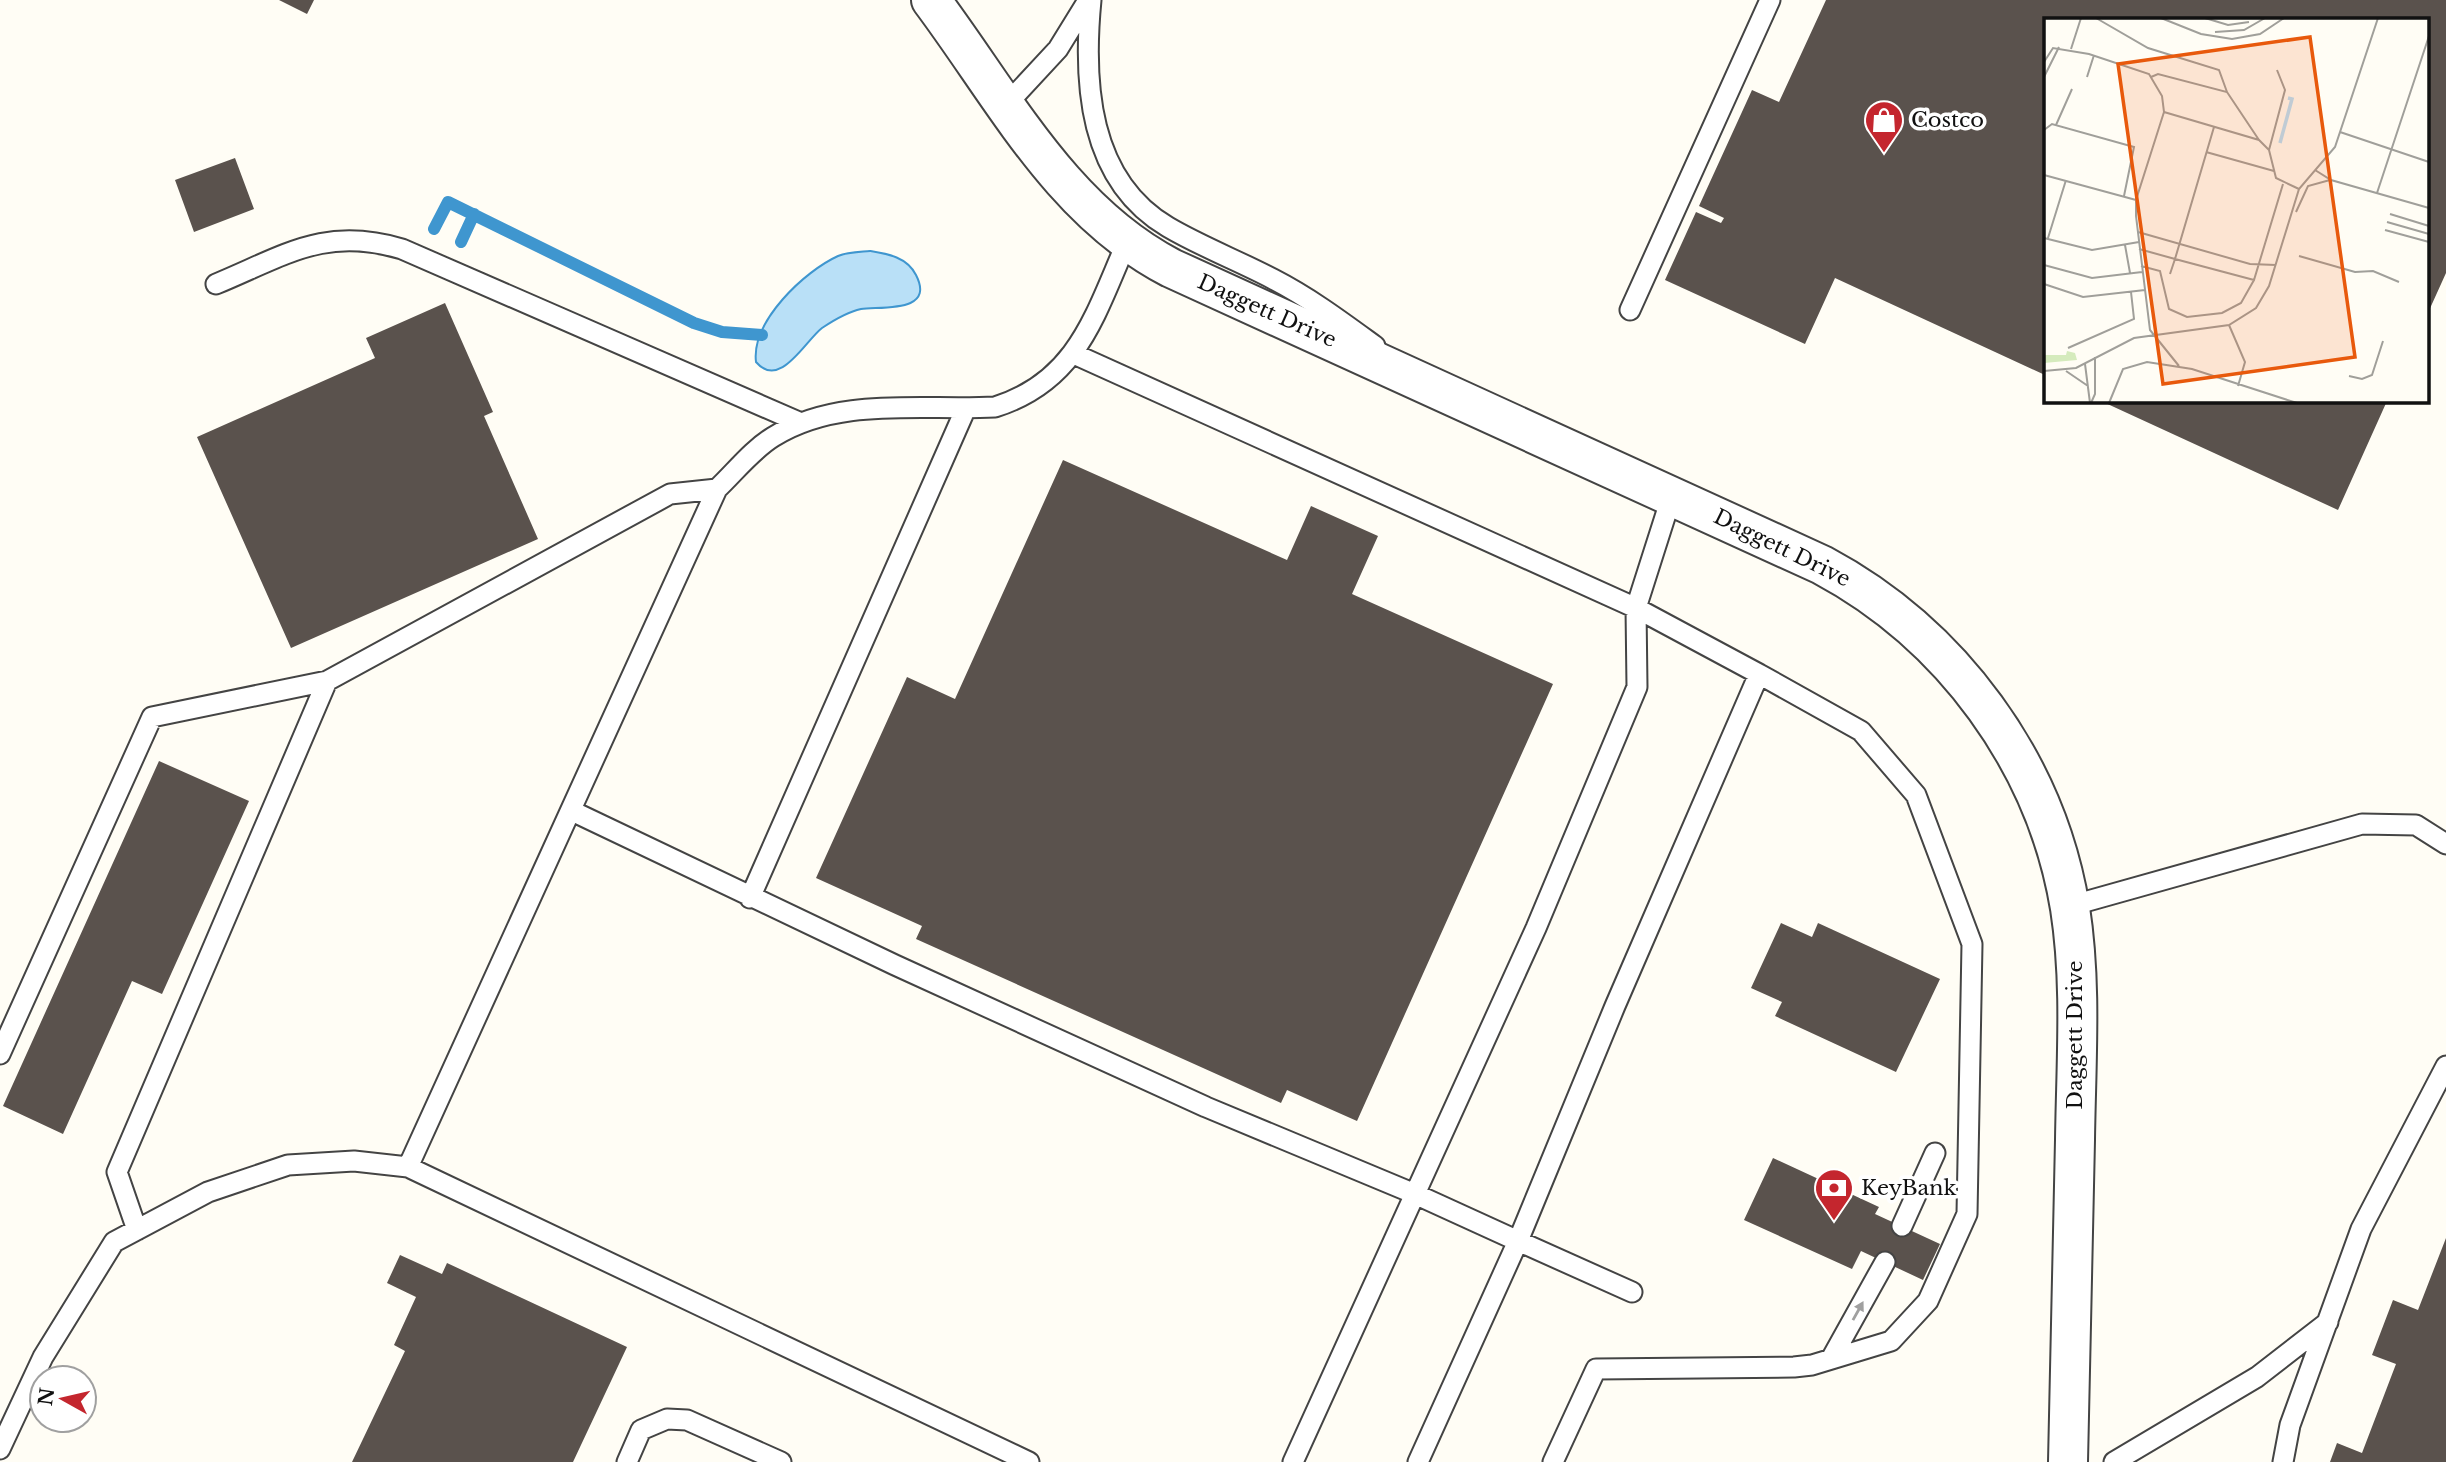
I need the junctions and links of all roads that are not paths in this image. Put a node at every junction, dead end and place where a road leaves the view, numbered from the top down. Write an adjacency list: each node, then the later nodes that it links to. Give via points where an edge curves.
1 (931, 0): 4 (street, Daggett Drive)
2 (1090, 0): 4 (lane, via 1058,49); 10 (lane, via 1088,91 1094,122 1114,172 1145,210 1166,226 1310,299 1385,353)
3 (1770, 0): 7 (lane)
4 (1006, 105): 5 (street, Daggett Drive, via 1085,206)
5 (1127, 242): 8 (lane); 10 (street, Daggett Drive, via 1171,268)
6 (216, 284): 11 (lane, via 320,243 352,238 376,241 402,248)
7 (1630, 310)
8 (1074, 354): 9 (lane, via 1057,373 1019,399 995,407); 14 (lane)
9 (966, 408): 11 (lane, via 839,412); 19 (lane)
10 (1485, 409): 13 (street, Daggett Drive)
11 (801, 423): 12 (lane, via 771,438)
12 (718, 489): 16 (lane, via 670,494); 17 (lane)
13 (1672, 495): 14 (lane); 20 (street, Daggett Drive, via 1848,578 1920,632 1971,688 2014,749 2050,831)
14 (1636, 608): 15 (lane); 25 (lane, via 1637,687 1536,928)
15 (1759, 674): 28 (lane); 32 (lane, via 1861,731 1916,795 1972,944 1967,1214 1928,1301 1891,1340)
16 (327, 681): 21 (lane, via 152,717); 27 (lane, via 117,1172)
17 (572, 811): 19 (lane); 24 (lane)
18 (2446, 844): 20 (lane, via 2416,825 2362,824)
19 (750, 898): 25 (lane, via 1206,1107)
20 (2070, 906): 40 (street, Daggett Drive, via 2077,1006)
21 (0, 1054)
22 (2446, 1066): 31 (lane, via 2361,1229)
23 (1935, 1153): 26 (lane)
24 (408, 1167): 27 (lane, via 354,1161 288,1165 208,1192); 36 (lane)
25 (1415, 1194): 28 (lane); 37 (lane)
26 (1902, 1226)
27 (136, 1230): 33 (lane, via 114,1242 43,1357)
28 (1518, 1241): 30 (lane); 38 (lane)
29 (1885, 1262): 32 (lane, one-way to 29)
30 (1632, 1292)
31 (2328, 1322): 41 (lane, via 2257,1377); 42 (lane, via 2290,1425)
32 (1831, 1359): 39 (lane, via 1794,1367 1596,1369)
33 (0, 1449)
34 (627, 1462): 35 (lane, via 641,1430 667,1419 687,1420)
35 (781, 1462)
36 (1029, 1462)
37 (1293, 1462)
38 (1418, 1462)
39 (1553, 1462)
40 (2068, 1462)
41 (2114, 1462)
42 (2283, 1462)

